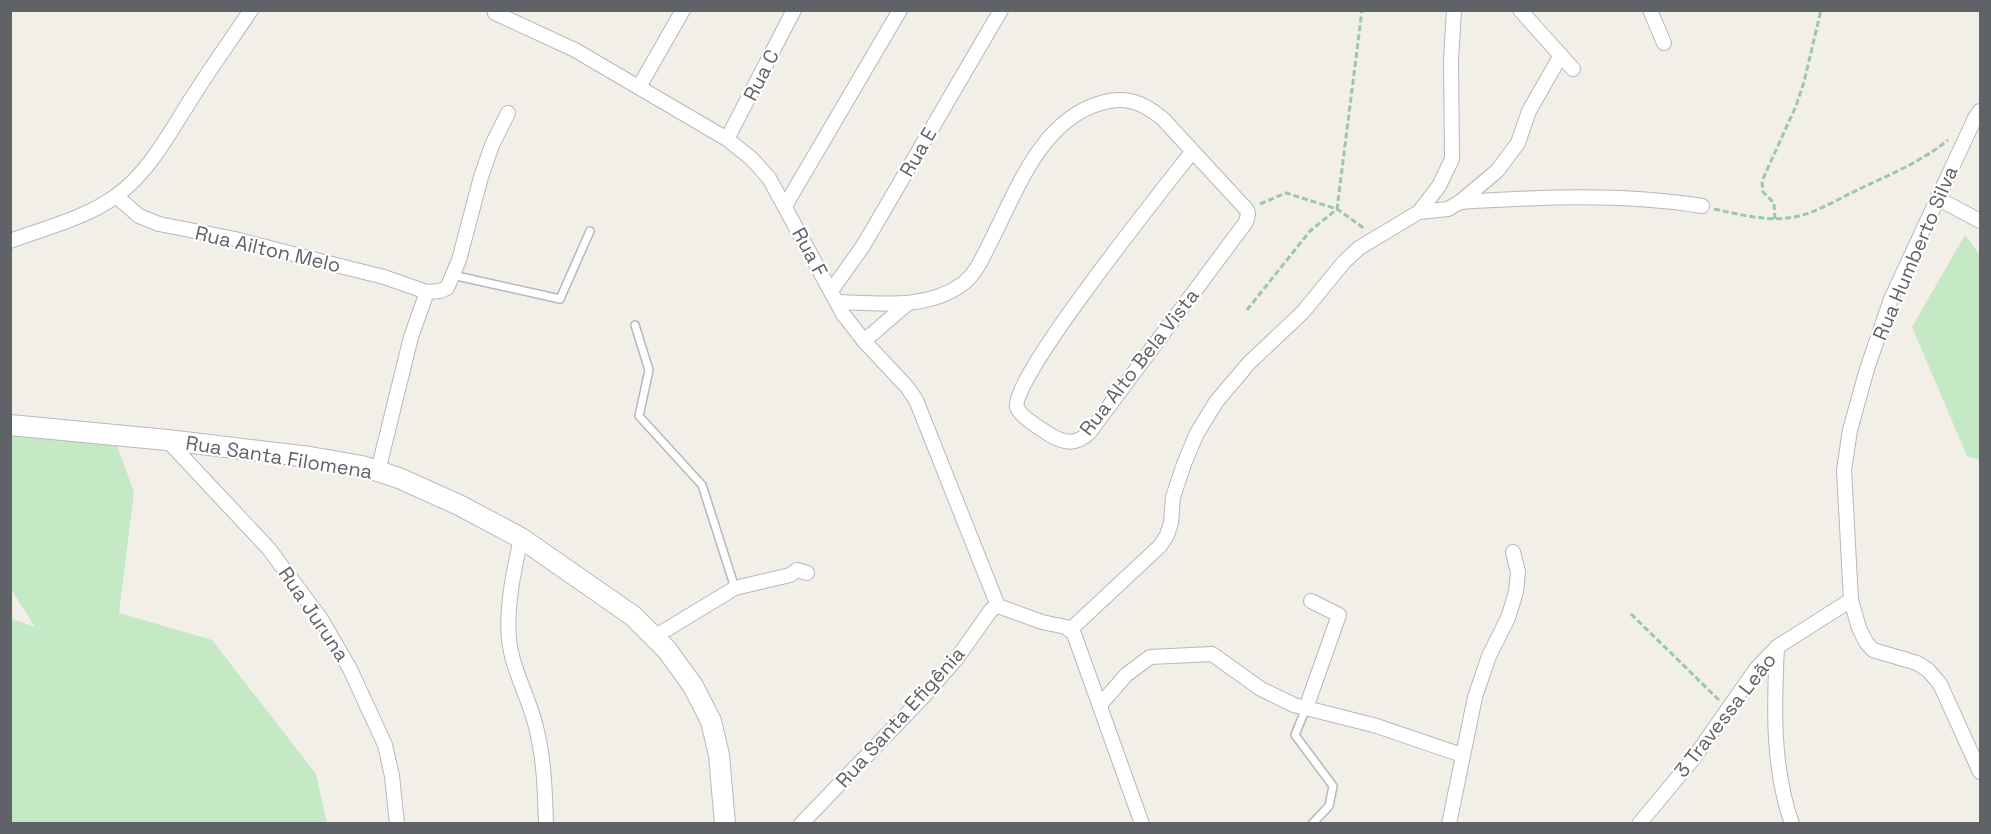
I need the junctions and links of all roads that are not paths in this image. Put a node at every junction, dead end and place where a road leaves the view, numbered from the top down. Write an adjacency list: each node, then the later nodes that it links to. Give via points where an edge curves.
1 (251, 10): 18 (street, via 152,159)
2 (683, 10): 13 (street)
3 (794, 10): 16 (street, Rua C)
4 (900, 10): 21 (street)
5 (1001, 10): 29 (street, Rua E)
6 (1454, 10): 23 (street, via 1452,159 1439,186)
7 (1520, 10): 11 (street)
8 (1650, 10): 10 (street)
9 (495, 14): 13 (street, Rua F, via 575,50)
10 (1664, 43)
11 (1561, 55): 12 (street); 20 (street, via 1529,111 1510,156)
12 (1573, 69)
13 (639, 87): 16 (street, Rua F)
14 (508, 113): 27 (street, via 492,145)
15 (1979, 116): 19 (street, Rua Humberto Silva)
16 (728, 139): 21 (street, Rua F, via 752,159)
17 (1192, 152): 17 (street, Rua Alto Bela Vista, via 1247,210 1246,222 1089,433 1075,442 1065,442 1020,413 1016,400 1030,370); 30 (street, via 1147,106 1106,101 1076,113 1056,128 1040,149 968,279 943,294)
18 (116, 196): 26 (street, via 75,217); 28 (street, Rua Ailton Melo, via 139,216 159,224 235,239 384,277)
19 (1937, 198): 24 (street); 40 (street, Rua Humberto Silva, via 1891,299 1850,430 1844,470)
20 (1460, 202): 22 (street, via 1615,196); 23 (street, via 1448,209)
21 (785, 206): 29 (street, Rua F)
22 (1702, 206)
23 (1419, 212): 43 (street, via 1359,248 1344,262 1303,312 1249,363 1216,402 1184,464 1173,496 1171,523 1160,546)
24 (1980, 221)
25 (590, 231): 27 (lane, via 560,299)
26 (10, 241)
27 (452, 275): 28 (street, via 447,288)
28 (427, 292): 35 (street, via 411,337)
29 (834, 296): 30 (street); 32 (street, Rua F)
30 (907, 304): 32 (street)
31 (635, 325): 39 (lane, via 649,370 639,416 702,485)
32 (864, 341): 42 (street, Rua F, via 916,400)
33 (10, 425): 34 (main road, Rua Santa Filomena)
34 (167, 440): 35 (main road, Rua Santa Filomena, via 327,460); 50 (street, Rua Juruna, via 290,574 321,619 350,669 385,745)
35 (378, 471): 36 (main road, Rua Santa Filomena, via 459,505)
36 (521, 538): 44 (main road, Rua Santa Filomena, via 633,616); 51 (street, via 512,586 509,639 536,726)
37 (1513, 552): 48 (street, via 1518,572 1516,591 1475,697)
38 (807, 573): 39 (street, via 797,570)
39 (735, 588): 44 (street)
40 (1851, 600): 45 (street, 3 Travessa Leão); 49 (street, Rua Humberto Silva, via 1858,628 1873,650 1917,663 1940,684)
41 (1311, 601): 47 (street, via 1339,615)
42 (998, 606): 43 (street); 53 (street, Rua Santa Efigênia, via 924,696)
43 (1071, 629): 46 (street)
44 (654, 638): 52 (main road, Rua Santa Filomena, via 693,686 711,721 719,755)
45 (1777, 647): 57 (street, 3 Travessa Leão, via 1756,669 1693,759); 58 (street, via 1777,755)
46 (1100, 705): 47 (street, via 1126,675 1150,657 1212,654 1261,689); 54 (street)
47 (1306, 708): 48 (street, via 1395,731); 55 (lane, via 1295,735 1334,786 1329,806)
48 (1462, 755): 56 (street)
49 (1980, 772)
50 (398, 824)
51 (546, 824)
52 (725, 824)
53 (801, 824)
54 (1142, 824)
55 (1312, 824)
56 (1449, 824)
57 (1639, 824)
58 (1792, 824)

